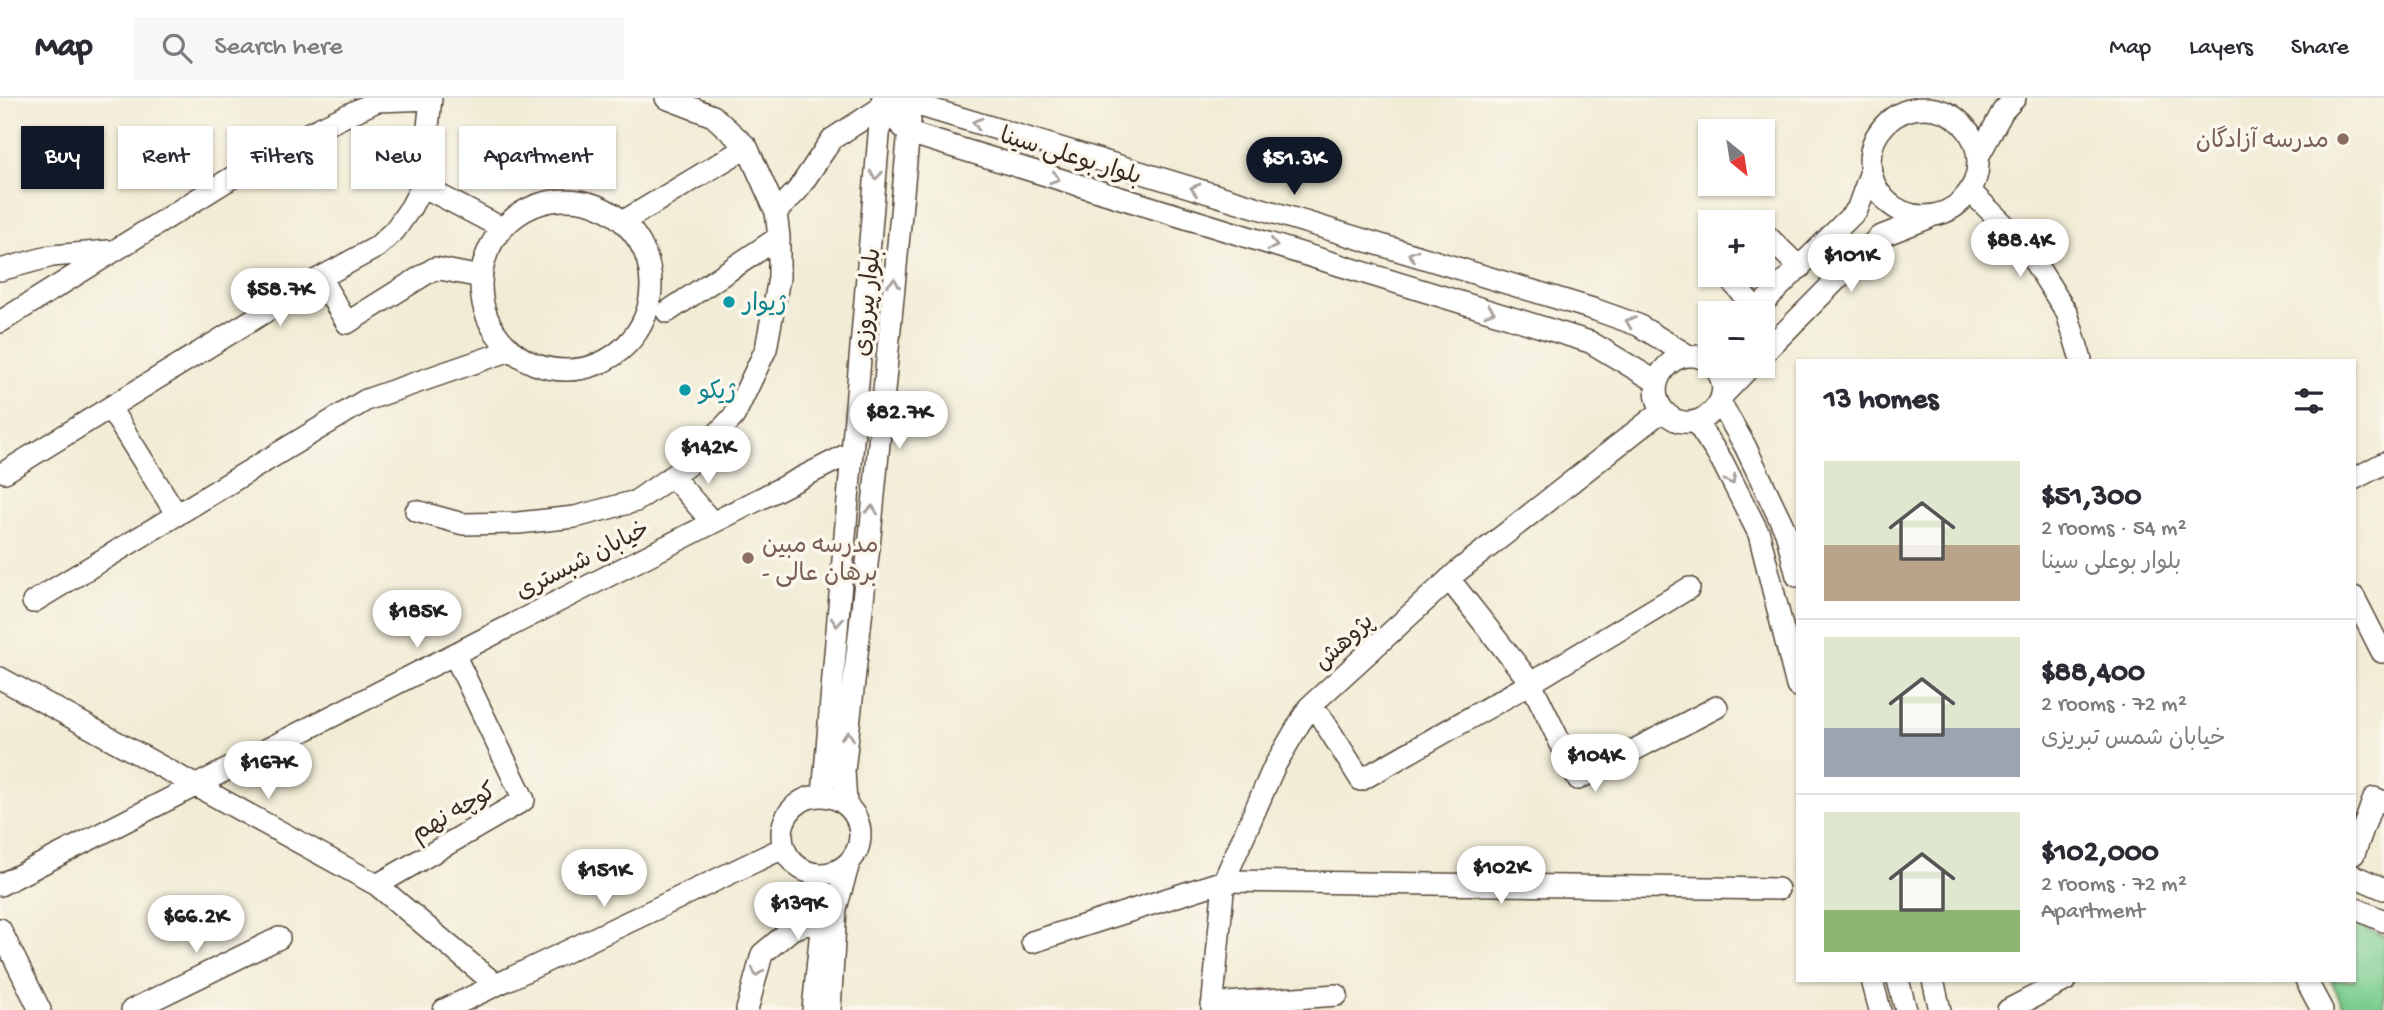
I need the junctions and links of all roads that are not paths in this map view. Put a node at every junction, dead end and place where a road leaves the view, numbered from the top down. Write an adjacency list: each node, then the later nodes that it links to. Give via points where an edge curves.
1 (666, 98): 10 (street, via 713,116)
2 (1959, 98): 7 (street)
3 (2015, 98): 11 (street)
4 (431, 99): 8 (street); 22 (street, via 377,101 286,144)
5 (912, 101): 6 (street, بلوار بوعلی سینا); 9 (street, بلوار پیروزی); 34 (street, بلوار بوعلی سینا, one-way to 5, via 1596,310)
6 (882, 103): 9 (street, بلوار بوعلی سینا); 16 (street, via 832,139 797,191); 44 (street, بلوار پیروزی, one-way to 44)
7 (1921, 107): 11 (street, via 1948,112 1959,121 1969,130); 12 (street, via 1899,114 1880,129 1871,150)
8 (428, 126)
9 (909, 133): 39 (street, بلوار بوعلی سینا, one-way to 39, via 1590,342); 68 (street, بلوار پیروزی, one-way to 9, via 844,771)
10 (747, 147): 16 (street); 18 (street)
11 (1979, 155): 15 (street, via 1978,174)
12 (1870, 174): 17 (street, via 1892,207); 23 (street, via 1857,210)
13 (420, 189): 26 (street, via 395,230 377,247)
14 (428, 189): 19 (street)
15 (1970, 192): 17 (street, via 1953,209); 36 (street, via 2022,242 2067,313)
16 (776, 212): 20 (street)
17 (1930, 217): 32 (street, via 1879,237)
18 (624, 221): 19 (street, via 601,206 575,199 548,201 523,211); 33 (street, via 642,244 651,272 650,302 639,329 620,351 594,366 565,370 536,365)
19 (502, 228): 25 (street, via 487,251)
20 (779, 237): 30 (street); 47 (street, via 779,278 766,349 734,416)
21 (1775, 244): 23 (street)
22 (114, 251): 24 (street, via 52,256); 31 (street)
23 (1800, 268): 29 (street)
24 (0, 270)
25 (481, 277): 26 (street, via 435,268 347,323); 33 (street, via 488,317)
26 (320, 278): 41 (street)
27 (1735, 287): 28 (street)
28 (1746, 301)
29 (1766, 301)
30 (667, 312)
31 (0, 322)
32 (1775, 342)
33 (510, 350): 50 (street, via 366,400)
34 (1698, 355)
35 (1698, 359): 39 (street, via 1675,359 1663,368)
36 (2081, 359)
37 (1720, 378): 40 (street)
38 (1740, 378): 40 (street)
39 (1657, 382): 42 (street)
40 (1721, 399): 43 (street, via 1706,418); 52 (street)
41 (110, 408): 46 (street); 50 (street)
42 (1663, 410): 43 (street, via 1672,418); 54 (street, پژوهش)
43 (1696, 422): 61 (street, one-way to 61, via 1722,461 1759,534)
44 (852, 453): 51 (street, خیابان شبستری); 66 (street, بلوار پیروزی, one-way to 66)
45 (2384, 463): 48 (street)
46 (5, 472)
47 (672, 476): 49 (street, via 636,501 575,517 463,524); 51 (street)
48 (2356, 478)
49 (416, 511)
50 (177, 514): 57 (street)
51 (712, 522): 59 (street, خیابان شبستری)
52 (1792, 535): 53 (street)
53 (1796, 568)
54 (1449, 579): 62 (street); 74 (street, پژوهش, via 1309,707 1274,767)
55 (1689, 588): 62 (street)
56 (2356, 601): 58 (street)
57 (33, 602)
58 (2382, 652)
59 (454, 654): 65 (street, خیابان شبستری); 76 (street, کوچه نهم, via 524,800)
60 (0, 678): 65 (street)
61 (1796, 682)
62 (1531, 683): 63 (street, via 1578,779); 64 (street, via 1361,780)
63 (1717, 707)
64 (1321, 717)
65 (198, 786): 75 (street, خیابان شبستری); 76 (street)
66 (822, 795): 68 (street); 69 (street, via 794,806 785,818)
67 (2384, 802): 70 (street, via 2374,798)
68 (846, 804): 71 (street, via 860,826 857,852)
69 (783, 848): 72 (street, via 802,870); 90 (street)
70 (2356, 848)
71 (849, 863): 72 (street, via 828,874); 98 (street, via 836,908)
72 (816, 874): 80 (street)
73 (2356, 877): 78 (street)
74 (1224, 881): 77 (street); 84 (street); 92 (street, پژوهش)
75 (0, 885)
76 (377, 885): 90 (street)
77 (1778, 889)
78 (2384, 889)
79 (2356, 909): 81 (street)
80 (822, 919): 96 (street, one-way to 96, via 792,929 762,954); 97 (street)
81 (2384, 921)
82 (0, 929): 93 (street)
83 (279, 938): 94 (street)
84 (1032, 942)
85 (1873, 982): 99 (street)
86 (1899, 982): 100 (street)
87 (1933, 982): 101 (street)
88 (2062, 982): 102 (street)
89 (2307, 982): 103 (street)
90 (495, 984): 95 (street)
91 (1337, 995): 92 (street)
92 (1212, 1007)
93 (40, 1010)
94 (132, 1010)
95 (443, 1010)
96 (747, 1010)
97 (813, 1010)
98 (830, 1010)
99 (1880, 1010)
100 (1906, 1010)
101 (1940, 1010)
102 (2008, 1010)
103 (2320, 1010)

